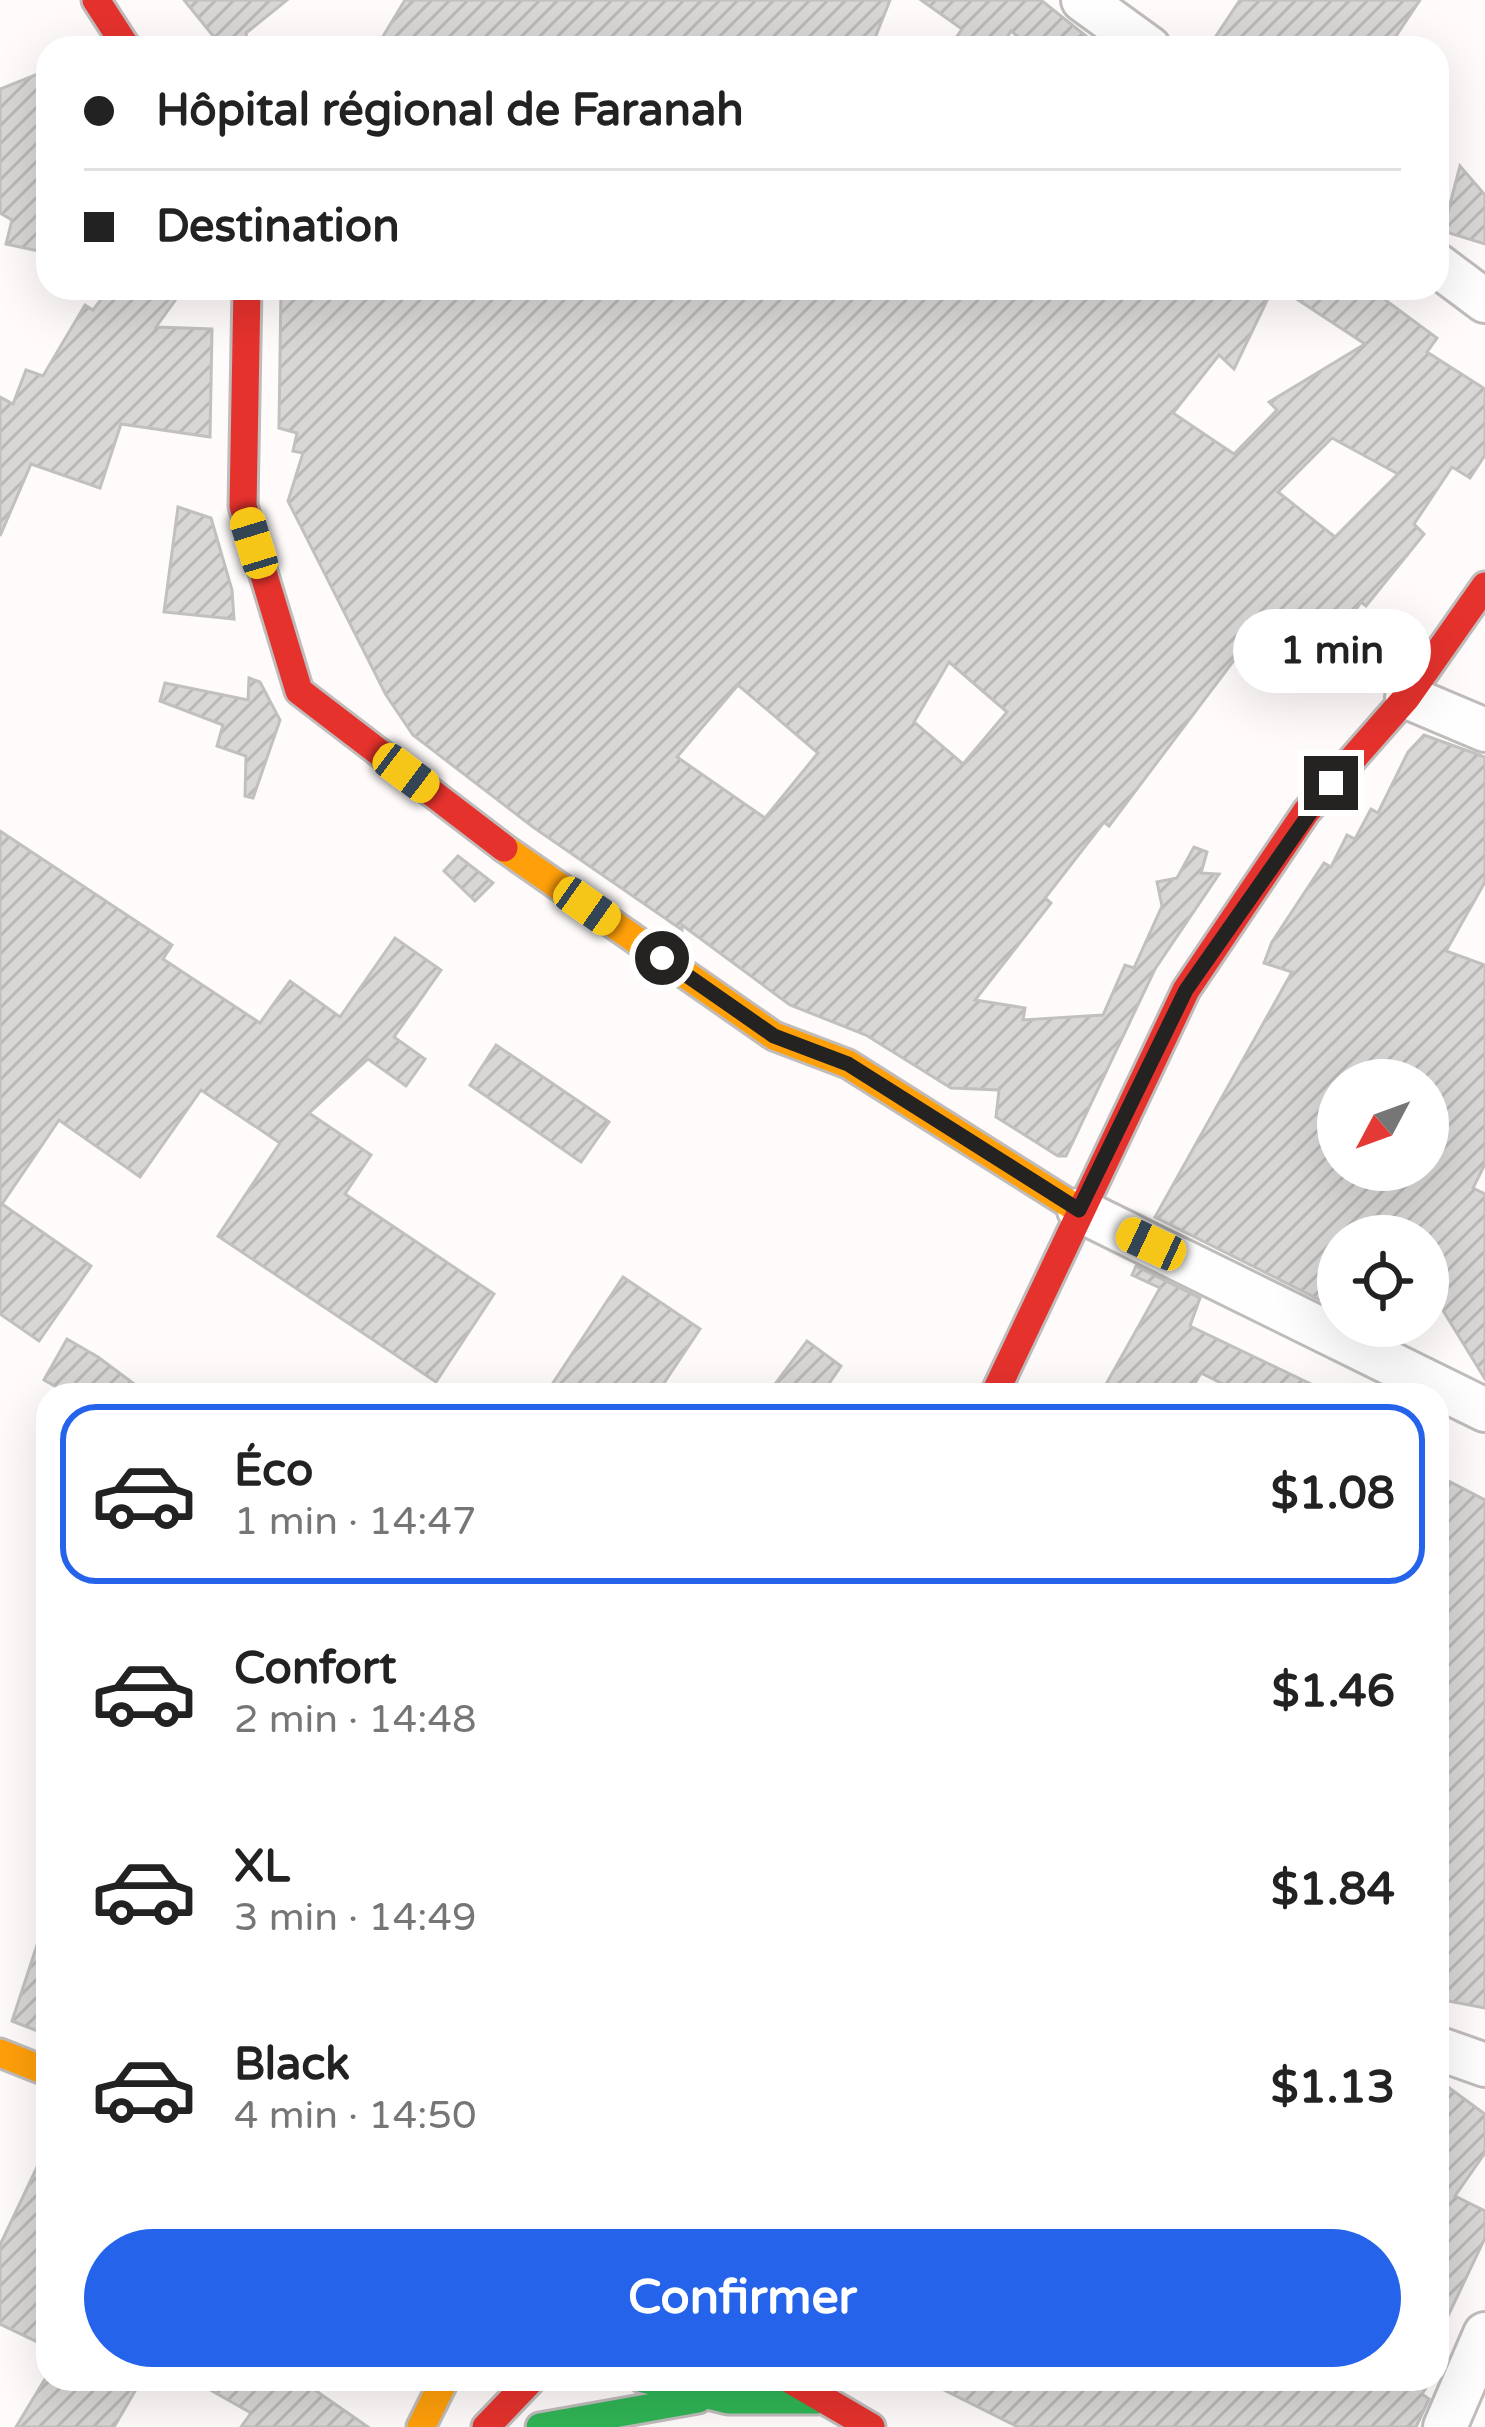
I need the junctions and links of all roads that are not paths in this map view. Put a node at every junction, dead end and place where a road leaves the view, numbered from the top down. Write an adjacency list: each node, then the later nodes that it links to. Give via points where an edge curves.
1 (96, 0): 3 (main road)
2 (1083, 0): 4 (street)
3 (119, 36)
4 (1132, 36)
5 (1449, 274): 7 (street)
6 (247, 300): 11 (main road, via 243,506 299,691 513,855 774,1036 848,1064)
7 (1485, 301)
8 (1485, 586): 9 (main road)
9 (1407, 697): 10 (street); 11 (main road, via 1306,812 1186,990)
10 (1485, 730)
11 (1079, 1210): 12 (main road); 13 (street)
12 (1000, 1383)
13 (1430, 1383)
14 (1449, 1392): 15 (street)
15 (1485, 1410)
16 (1449, 2052): 18 (street)
17 (0, 2053): 19 (main road)
18 (1485, 2065)
19 (36, 2067)
20 (1485, 2334): 31 (street)
21 (439, 2391): 27 (main road)
22 (520, 2391): 28 (main road)
23 (676, 2391): 25 (main road)
24 (805, 2391): 26 (main road)
25 (698, 2399): 26 (main road); 29 (main road)
26 (817, 2400): 30 (main road)
27 (421, 2427)
28 (486, 2427)
29 (540, 2427)
30 (871, 2427)
31 (1444, 2427)

